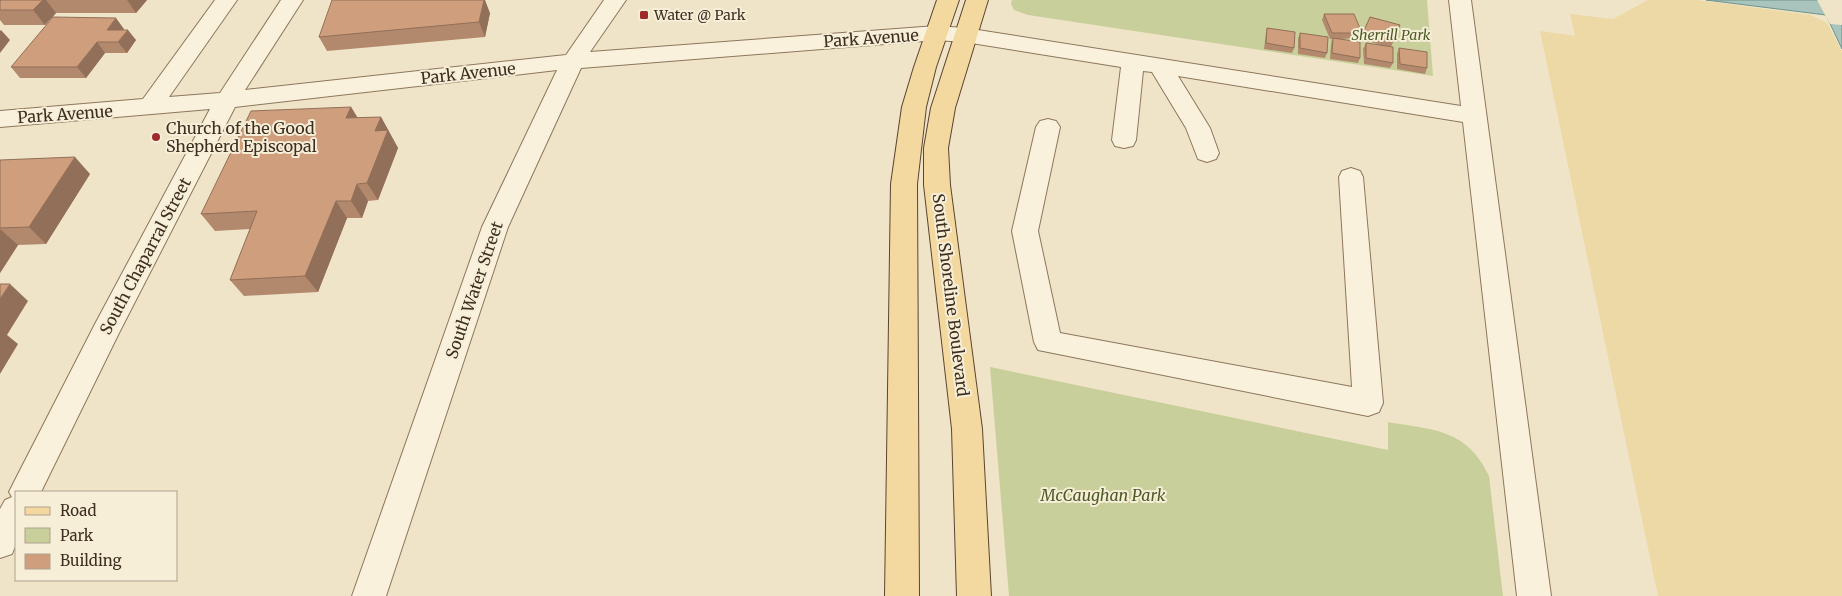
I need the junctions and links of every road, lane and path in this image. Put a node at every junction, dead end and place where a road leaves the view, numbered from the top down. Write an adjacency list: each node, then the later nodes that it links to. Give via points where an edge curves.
1 (226, 0): 13 (street)
2 (292, 0): 12 (street, South Chaparral Street)
3 (615, 0): 9 (street, South Water Street)
4 (948, 0): 7 (main road)
5 (977, 0): 8 (main road, South Shoreline Boulevard)
6 (1460, 0): 14 (street)
7 (936, 34): 8 (street, Park Avenue); 9 (street, Park Avenue); 24 (main road, via 914,106 904,184)
8 (965, 35): 10 (street, Park Avenue); 25 (main road, South Shoreline Boulevard, via 936,148 937,185 967,428)
9 (573, 61): 12 (street, Park Avenue); 23 (street, South Water Street, via 495,227)
10 (1134, 62): 11 (street, Park Avenue); 17 (street)
11 (1160, 66): 14 (street, Park Avenue); 18 (street, via 1198,128)
12 (227, 100): 13 (street, Park Avenue); 20 (street, South Chaparral Street, via 104,332)
13 (149, 108): 15 (street, Park Avenue)
14 (1474, 116): 26 (street)
15 (0, 119)
16 (1048, 127): 19 (street, via 1025,231 1048,342 1368,403)
17 (1124, 140)
18 (1207, 153)
19 (1351, 177)
20 (25, 491)
21 (15, 512): 22 (street)
22 (0, 543)
23 (370, 596)
24 (902, 596)
25 (974, 596)
26 (1534, 596)

